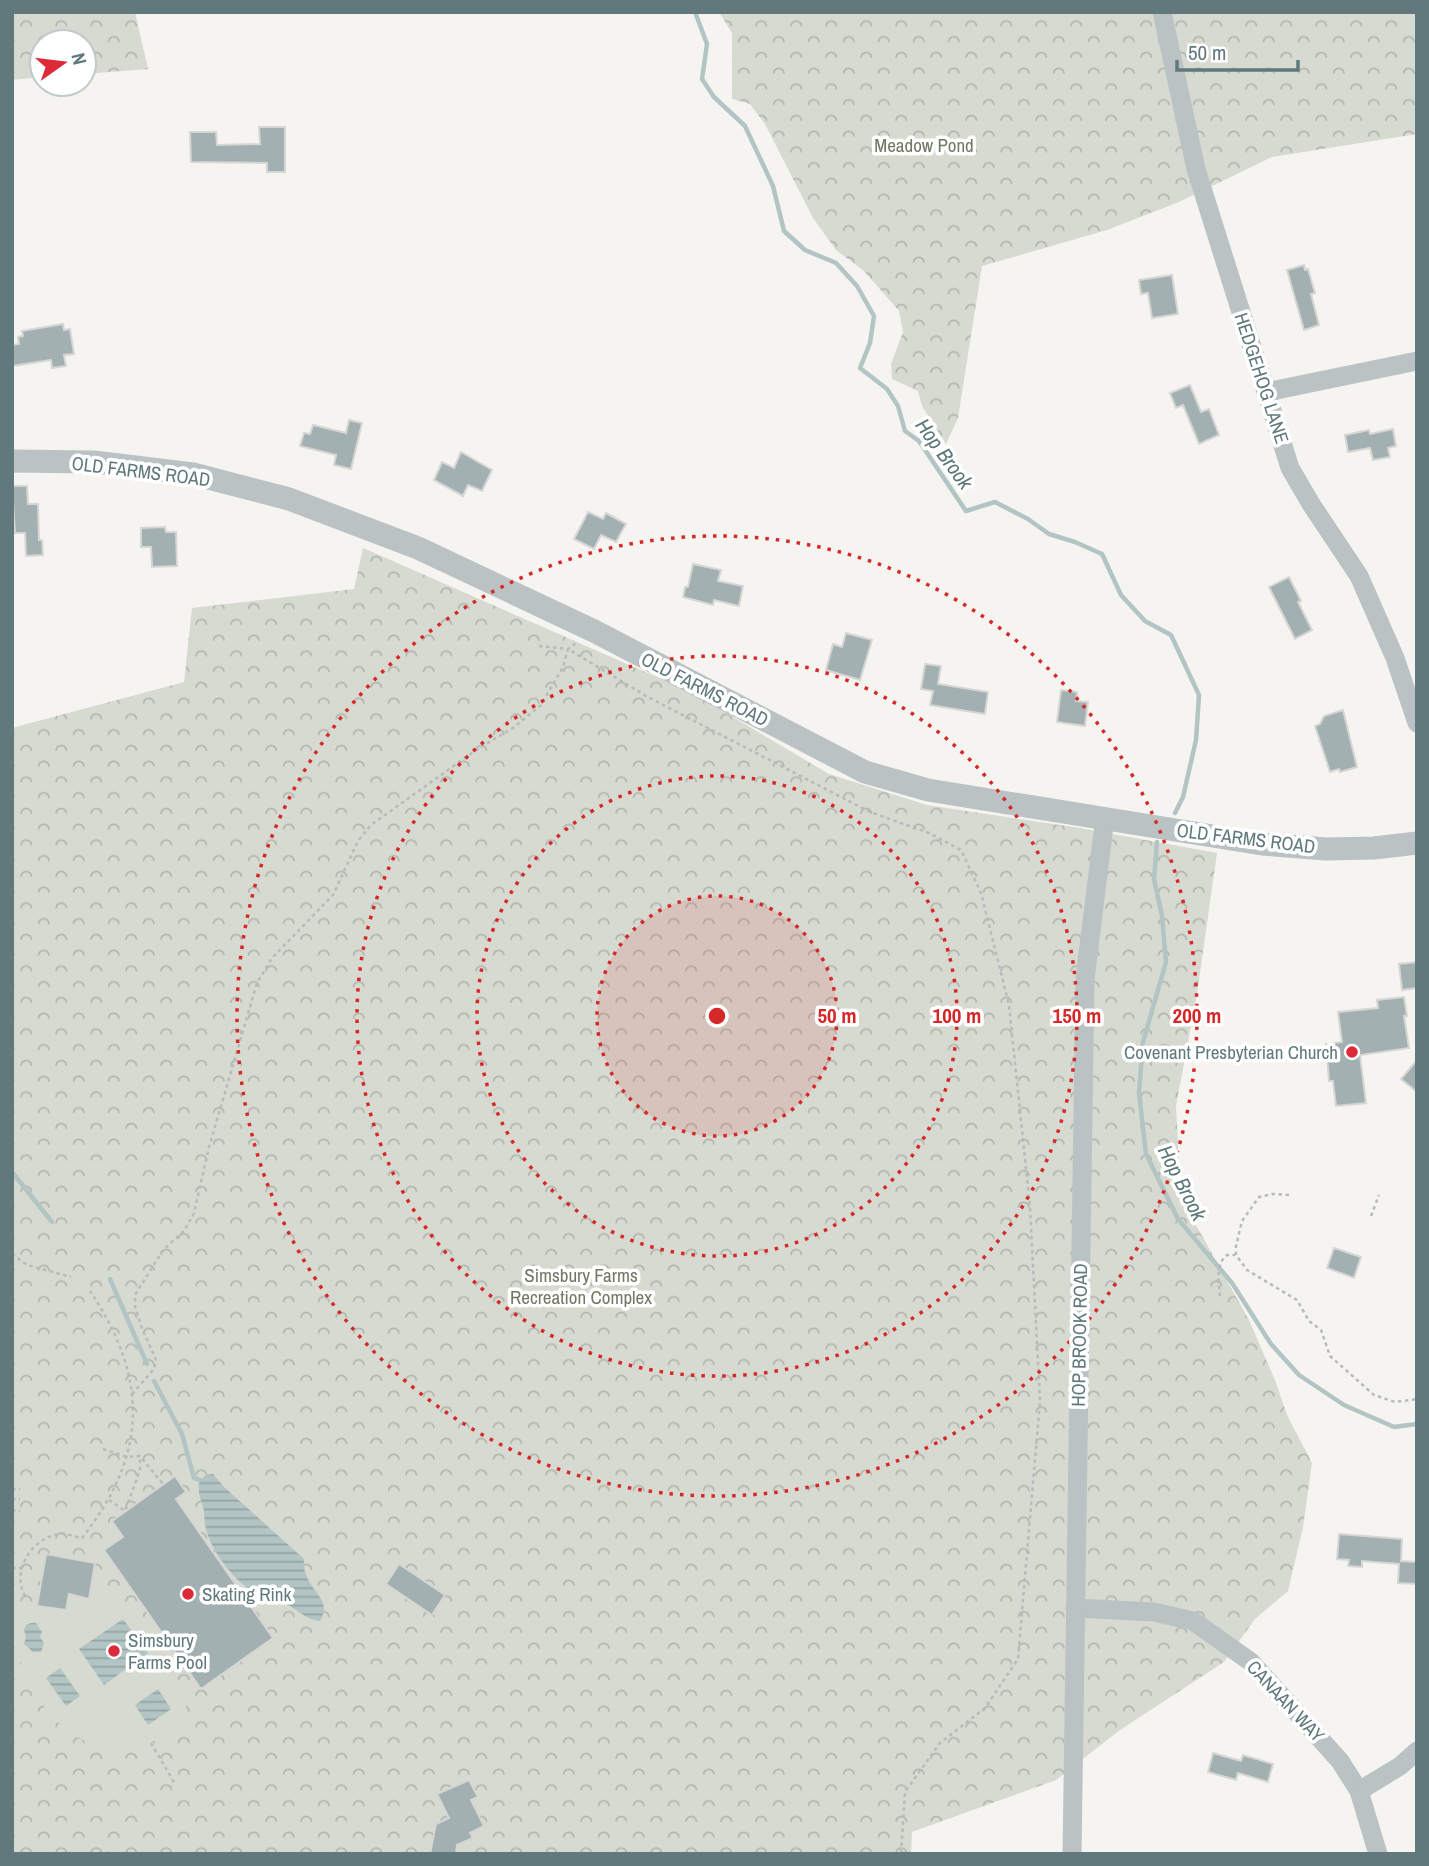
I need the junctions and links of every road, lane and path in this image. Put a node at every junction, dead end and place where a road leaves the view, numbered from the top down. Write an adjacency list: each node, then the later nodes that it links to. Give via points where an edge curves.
1 (1162, 12): 3 (street, HEDGEHOG LANE, via 1196,169)
2 (1417, 361): 3 (street)
3 (1266, 392): 8 (street, HEDGEHOG LANE, via 1290,468 1359,576)
4 (12, 461): 5 (street, OLD FARMS ROAD, via 94,462 193,474 289,499 418,548)
5 (594, 631): 7 (path); 9 (street, OLD FARMS ROAD, via 865,772 928,790)
6 (540, 646): 7 (path)
7 (568, 649): 19 (path, via 541,705 371,825 358,841 333,895 272,958 257,983 194,1213 184,1231 163,1250 135,1295 141,1326 156,1360 154,1369); 40 (path, via 646,696 870,812 961,850 981,893 1009,1004 1030,1207 1039,1414 1018,1660 985,1708 940,1743 905,1792)
8 (1417, 723)
9 (1105, 817): 10 (street, OLD FARMS ROAD, via 1262,844 1326,849); 35 (street, HOP BROOK ROAD, via 1085,979)
10 (1416, 842)
11 (1289, 1195): 15 (path, via 1259,1197 1242,1221)
12 (1379, 1195): 13 (path)
13 (1371, 1216)
14 (12, 1254): 16 (path, via 41,1271)
15 (1236, 1255): 18 (path, via 1227,1255 1220,1262); 20 (path, via 1247,1270 1297,1300 1309,1321 1321,1330 1331,1356 1374,1395 1395,1402)
16 (71, 1277)
17 (90, 1291): 19 (path, via 121,1346)
18 (1220, 1296)
19 (132, 1394): 23 (path)
20 (1417, 1399)
21 (103, 1449): 23 (path)
22 (140, 1456): 23 (path); 24 (path); 29 (path, via 140,1470 125,1511)
23 (127, 1457): 29 (path)
24 (163, 1484)
25 (12, 1489): 26 (path)
26 (20, 1489)
27 (12, 1499): 28 (path)
28 (20, 1499)
29 (109, 1500): 33 (path, via 82,1538 60,1534 36,1545)
30 (12, 1510): 31 (path)
31 (20, 1511)
32 (12, 1568): 33 (path)
33 (22, 1568): 34 (path)
34 (25, 1596)
35 (1075, 1608): 39 (street, CANAAN WAY, via 1154,1612 1193,1621 1251,1662 1340,1761); 41 (street, HOP BROOK ROAD)
36 (151, 1743): 38 (path)
37 (1417, 1751): 39 (street)
38 (175, 1784)
39 (1359, 1791): 42 (street, CANAAN WAY)
40 (901, 1854)
41 (1072, 1854)
42 (1378, 1854)

